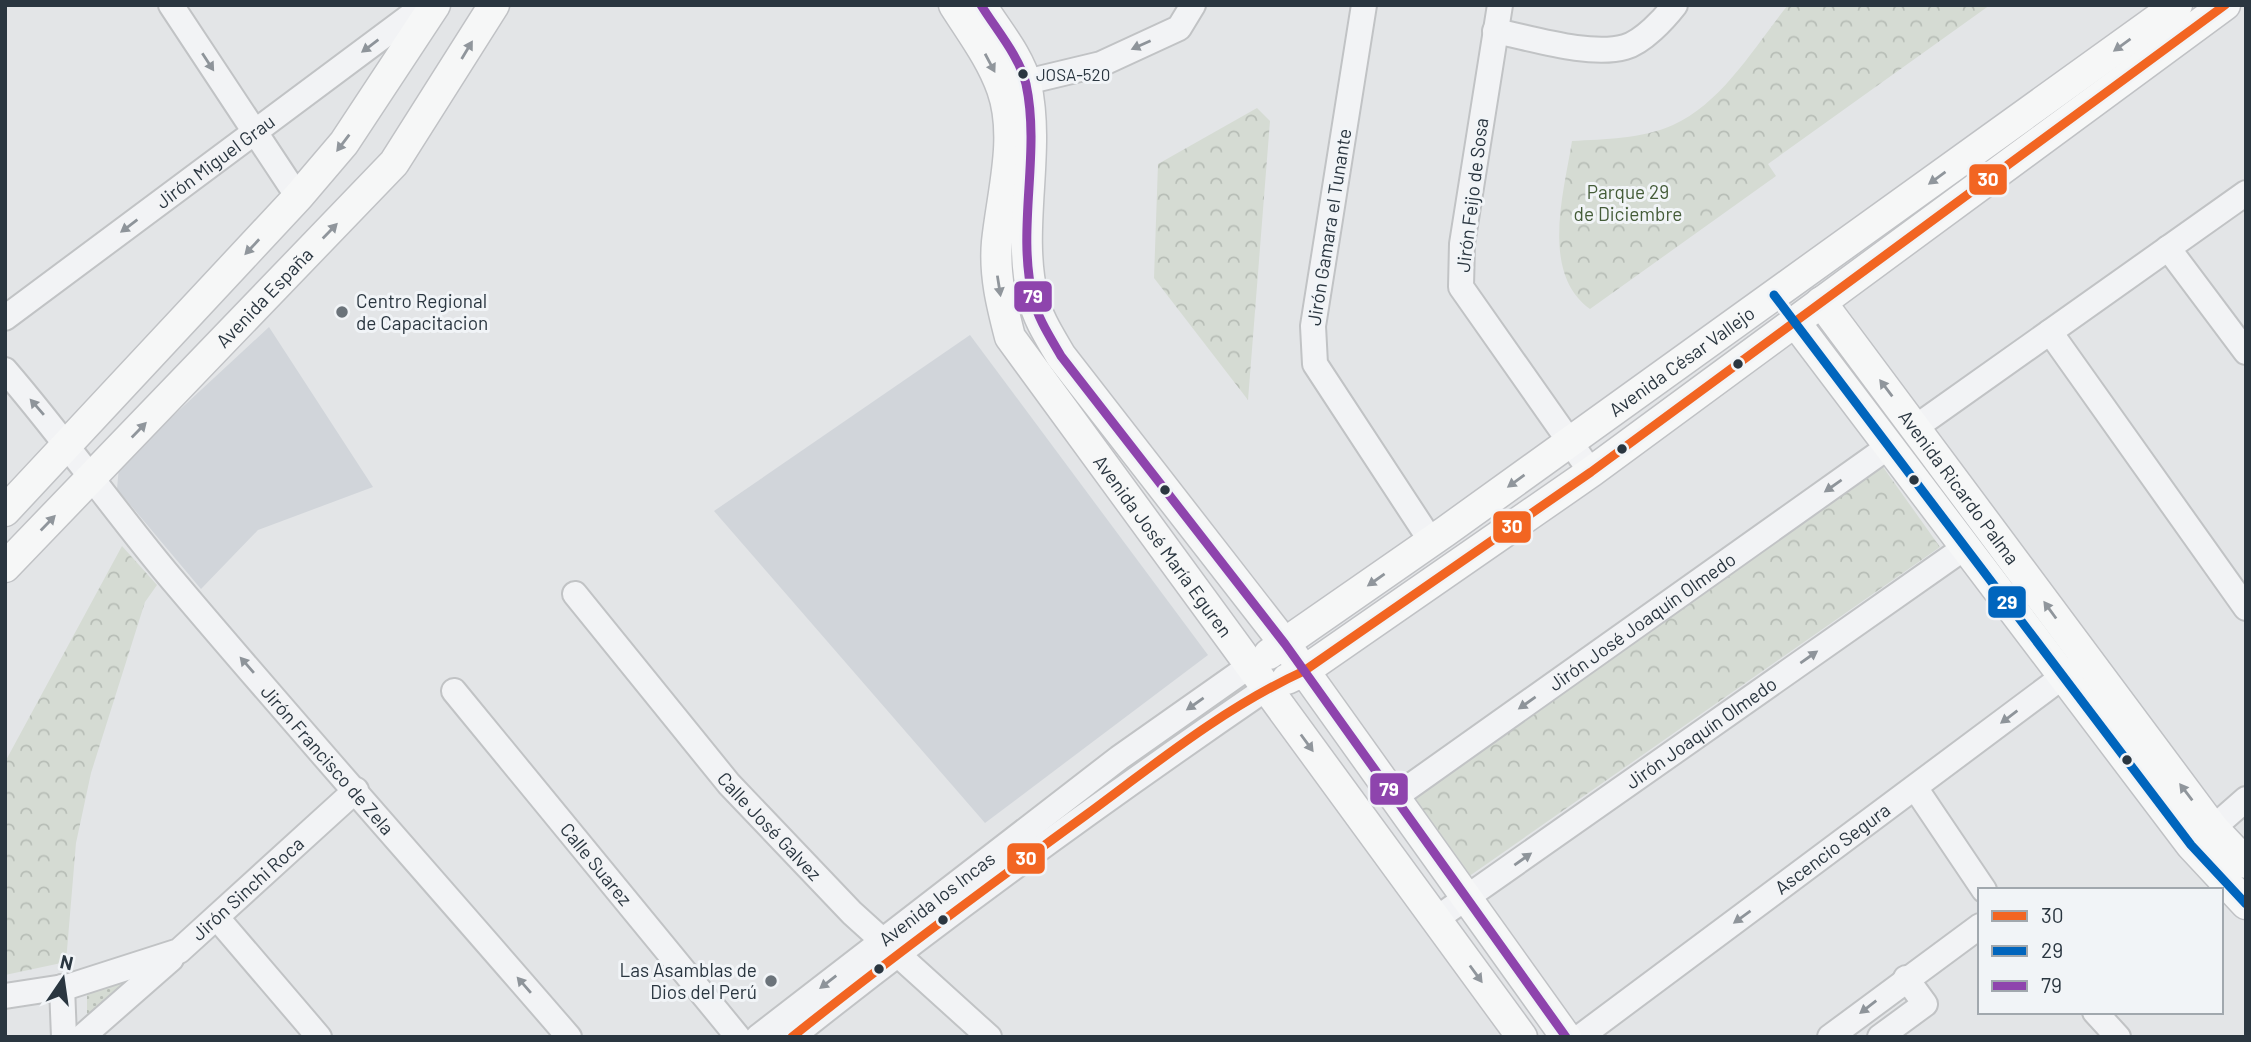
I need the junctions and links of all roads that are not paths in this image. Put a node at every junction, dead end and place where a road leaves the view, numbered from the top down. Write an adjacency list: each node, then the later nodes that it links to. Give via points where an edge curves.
1 (171, 5): 15 (street, one-way to 15)
2 (425, 5): 15 (street, Jirón Miguel Grau, one-way to 15)
3 (435, 5): 17 (main road, one-way to 17, via 344,143)
4 (494, 5): 32 (main road, Avenida España, one-way to 4, via 394,163)
5 (954, 5): 42 (main road, Avenida José María Eguren, one-way to 42, via 1003,91 1009,134 997,279 1010,337)
6 (981, 5): 14 (main road, Avenida José María Eguren)
7 (1193, 5): 14 (street, one-way to 14, via 1179,28 1101,64)
8 (1364, 5): 34 (street, Jirón Gamara el Tunante, via 1313,326 1315,364)
9 (1500, 5): 13 (street, Jirón Feijo de Sosa)
10 (1675, 5): 13 (street, via 1663,21 1626,47 1585,48)
11 (2177, 5): 19 (main road, Avenida César Vallejo, one-way to 19)
12 (2208, 10): 21 (main road, Avenida César Vallejo)
13 (1495, 31): 28 (street, Jirón Feijo de Sosa, via 1462,244 1461,287)
14 (1026, 82): 39 (main road, Avenida José María Eguren, via 1032,158 1027,236 1033,297 1043,327)
15 (255, 133): 17 (street); 22 (street, Jirón Miguel Grau, one-way to 22)
16 (2246, 193): 18 (street)
17 (298, 197): 29 (main road, one-way to 29)
18 (2168, 248): 24 (street); 25 (street)
19 (1801, 276): 20 (main road, Avenida César Vallejo); 21 (street, Avenida Ricardo Palma)
20 (1774, 295): 23 (street, Avenida Ricardo Palma); 28 (main road, Avenida César Vallejo)
21 (1821, 302): 23 (main road, Avenida César Vallejo); 27 (main road, Avenida Ricardo Palma, one-way to 21)
22 (5, 318)
23 (1795, 322): 30 (main road, Avenida Ricardo Palma); 31 (main road, Avenida César Vallejo)
24 (2050, 332): 27 (street); 38 (street)
25 (2246, 352)
26 (5, 370): 29 (street, Jirón Francisco de Zela, one-way to 26)
27 (1916, 427): 40 (main road, Avenida Ricardo Palma, one-way to 27)
28 (1571, 441): 31 (street, Jirón Feijo de Sosa); 34 (main road, Avenida César Vallejo, one-way to 34)
29 (68, 444): 32 (street, Jirón Francisco de Zela); 33 (main road)
30 (1888, 447): 35 (main road, Avenida Ricardo Palma); 46 (street, Jirón José Joaquín Olmedo, one-way to 46)
31 (1591, 472): 41 (main road, Avenida César Vallejo)
32 (91, 479): 36 (main road, Avenida España, one-way to 32); 45 (street, Jirón Francisco de Zela, one-way to 32)
33 (5, 511)
34 (1431, 541): 39 (main road, Avenida César Vallejo, one-way to 39)
35 (1967, 546): 40 (main road, Avenida Ricardo Palma); 51 (street, Jirón Joaquín Olmedo, one-way to 35)
36 (5, 567)
37 (575, 594): 56 (street, Calle José Galvez, via 729,784)
38 (2246, 608)
39 (1285, 644): 41 (main road, Avenida José María Eguren); 42 (main road, Avenida César Vallejo)
40 (2075, 668): 44 (street, Ascencio Segura, one-way to 44); 48 (main road, Avenida Ricardo Palma, one-way to 40); 52 (main road, Avenida Ricardo Palma, via 2191,845)
41 (1304, 671): 42 (main road, Avenida César Vallejo); 46 (main road, Avenida José María Eguren)
42 (1259, 676): 54 (main road, Avenida José María Eguren, one-way to 54); 56 (street, Avenida los Incas, via 1119,758)
43 (454, 691): 66 (street, Calle Suarez)
44 (1916, 789): 50 (street); 72 (street, Ascencio Segura, one-way to 72)
45 (356, 790): 53 (street, Jirón Sinchi Roca); 65 (street, Jirón Francisco de Zela, one-way to 45)
46 (1395, 797): 51 (main road, Avenida José María Eguren)
47 (2246, 799): 48 (street)
48 (2213, 828): 49 (main road, Avenida Ricardo Palma)
49 (2246, 863)
50 (1983, 888)
51 (1467, 898): 54 (street, Jirón Joaquín Olmedo); 71 (main road, Avenida José María Eguren)
52 (2246, 904)
53 (218, 919): 57 (street, Jirón Sinchi Roca); 64 (street)
54 (1436, 919): 70 (main road, Avenida José María Eguren, one-way to 70)
55 (1978, 927): 58 (street)
56 (889, 947): 67 (street, Avenida los Incas, one-way to 67); 68 (street, Avenida los Incas); 69 (street, Calle José Galvez)
57 (179, 951): 59 (street, Jirón Sinchi Roca); 63 (street)
58 (1906, 978): 73 (street, one-way to 73); 74 (street, via 1924,1004)
59 (62, 987): 60 (street, Jirón Sinchi Roca); 62 (street)
60 (5, 996)
61 (2097, 1014): 75 (street)
62 (64, 1037)
63 (82, 1037)
64 (319, 1037)
65 (569, 1037)
66 (738, 1037)
67 (758, 1037)
68 (792, 1037)
69 (989, 1037)
70 (1522, 1037)
71 (1566, 1037)
72 (1580, 1037)
73 (1829, 1037)
74 (1880, 1037)
75 (2118, 1037)

